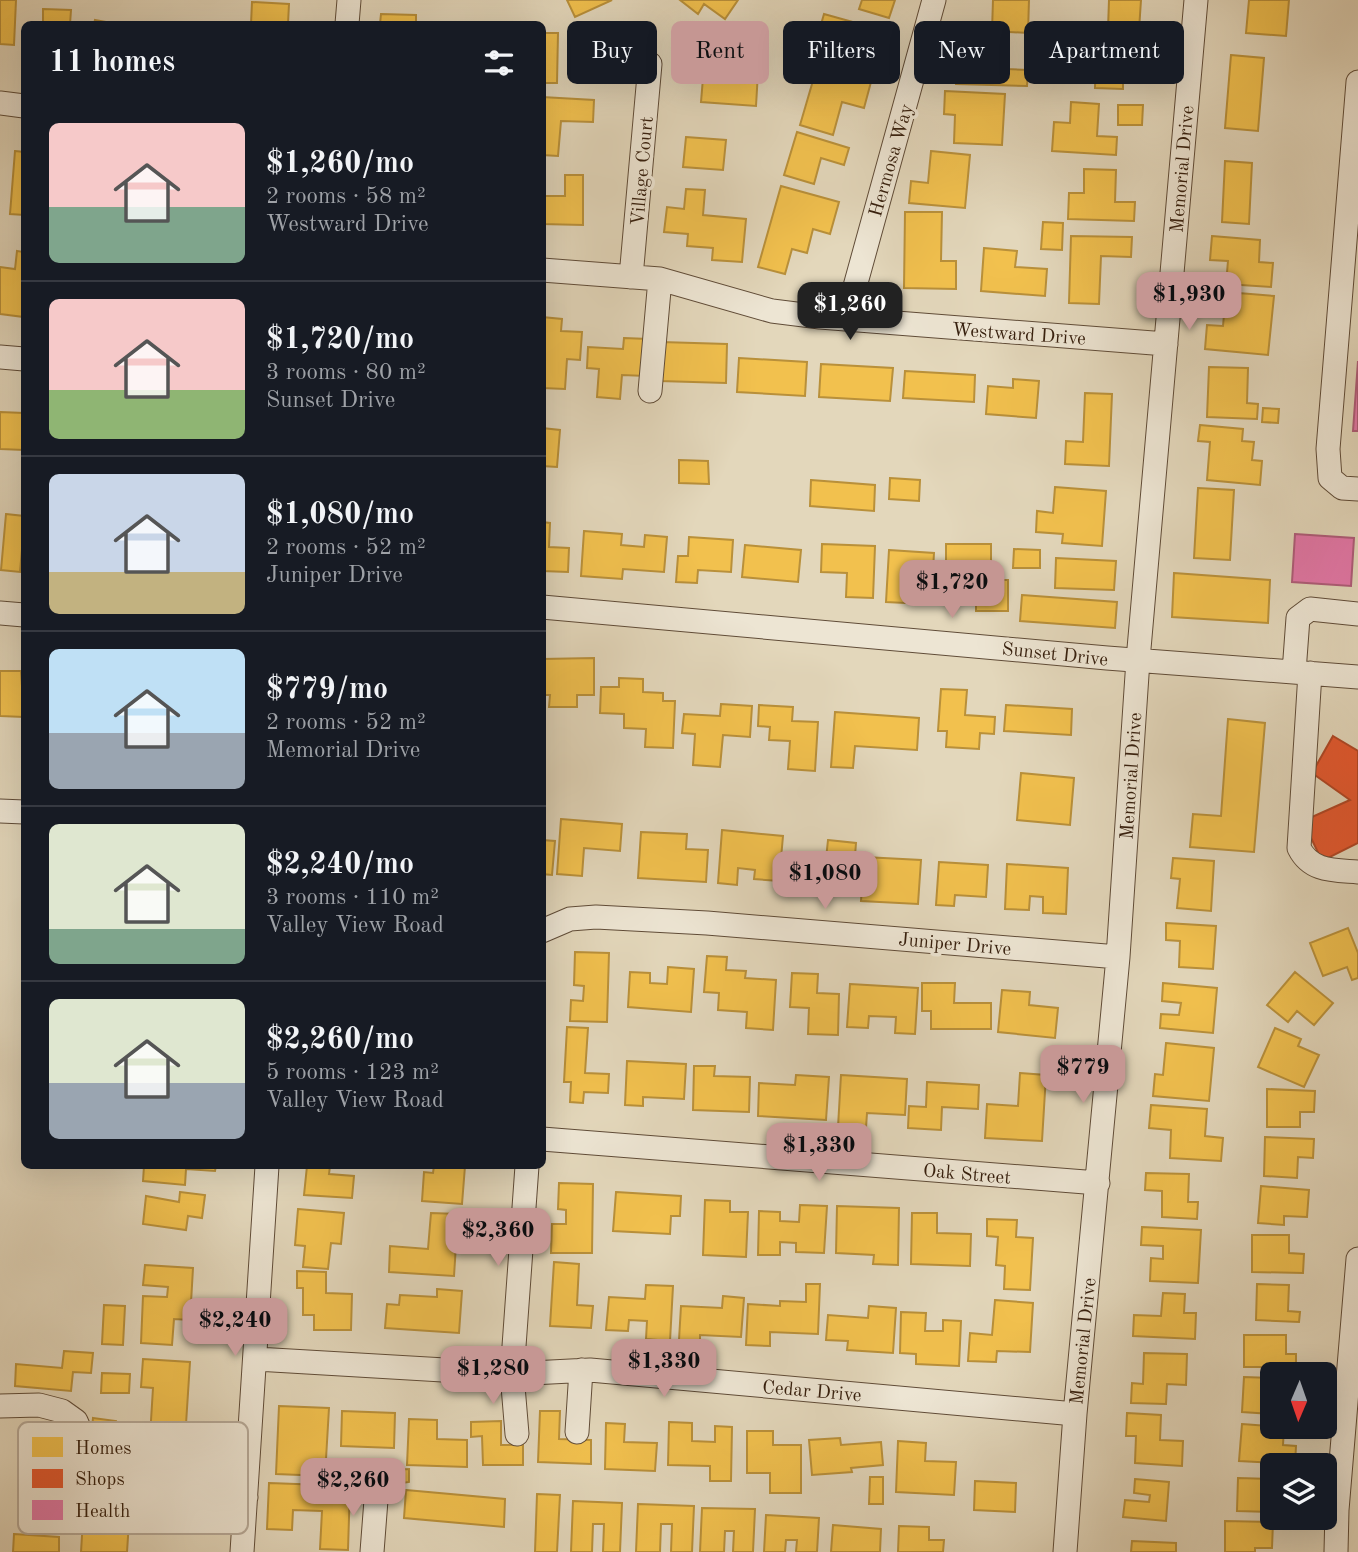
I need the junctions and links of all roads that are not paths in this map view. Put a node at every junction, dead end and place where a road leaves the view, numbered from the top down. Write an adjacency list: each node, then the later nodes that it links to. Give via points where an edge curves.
1 (349, 0): 4 (street)
2 (934, 0): 12 (street, Hermosa Way)
3 (1196, 0): 13 (street, Memorial Drive)
4 (347, 21)
5 (1358, 82): 17 (street, via 1328,449 1330,478 1342,488)
6 (648, 84): 10 (street, Village Court)
7 (0, 103): 8 (street)
8 (21, 106)
9 (546, 270): 10 (street, Westward Drive)
10 (631, 278): 11 (street, Westward Drive)
11 (660, 279): 12 (street, Westward Drive, via 772,311); 16 (street)
12 (846, 319): 13 (street, Westward Drive)
13 (1166, 344): 22 (street, Memorial Drive)
14 (0, 357): 15 (street)
15 (21, 359)
16 (650, 391)
17 (1358, 489)
18 (546, 607): 22 (street, Sunset Drive)
19 (0, 613): 21 (street)
20 (1358, 614): 23 (street, via 1310,609 1298,618)
21 (21, 615)
22 (1138, 660): 23 (street, Sunset Drive); 29 (street, Memorial Drive)
23 (1302, 673): 24 (street, Sunset Drive); 27 (street, via 1299,848 1306,861 1320,868)
24 (1358, 677)
25 (0, 811): 26 (street)
26 (21, 812)
27 (1358, 872)
28 (546, 929): 29 (street, Juniper Drive, via 569,919 596,917)
29 (1118, 957): 33 (street, Memorial Drive)
30 (546, 1139): 33 (street, Oak Street)
31 (267, 1169): 35 (street)
32 (527, 1169): 37 (street)
33 (1098, 1183): 39 (street, Memorial Drive)
34 (1358, 1259): 49 (street)
35 (256, 1359): 37 (street, Cedar Drive); 43 (street)
36 (581, 1370): 37 (street, Cedar Drive); 39 (street, Cedar Drive); 41 (street)
37 (512, 1374): 42 (street)
38 (0, 1406): 40 (street, via 38,1405 62,1411)
39 (1075, 1415): 48 (street, Memorial Drive)
40 (77, 1422)
41 (577, 1432)
42 (517, 1434)
43 (248, 1469)
44 (377, 1487): 47 (street)
45 (244, 1534): 46 (street)
46 (243, 1552)
47 (372, 1552)
48 (1066, 1552)
49 (1336, 1552)

